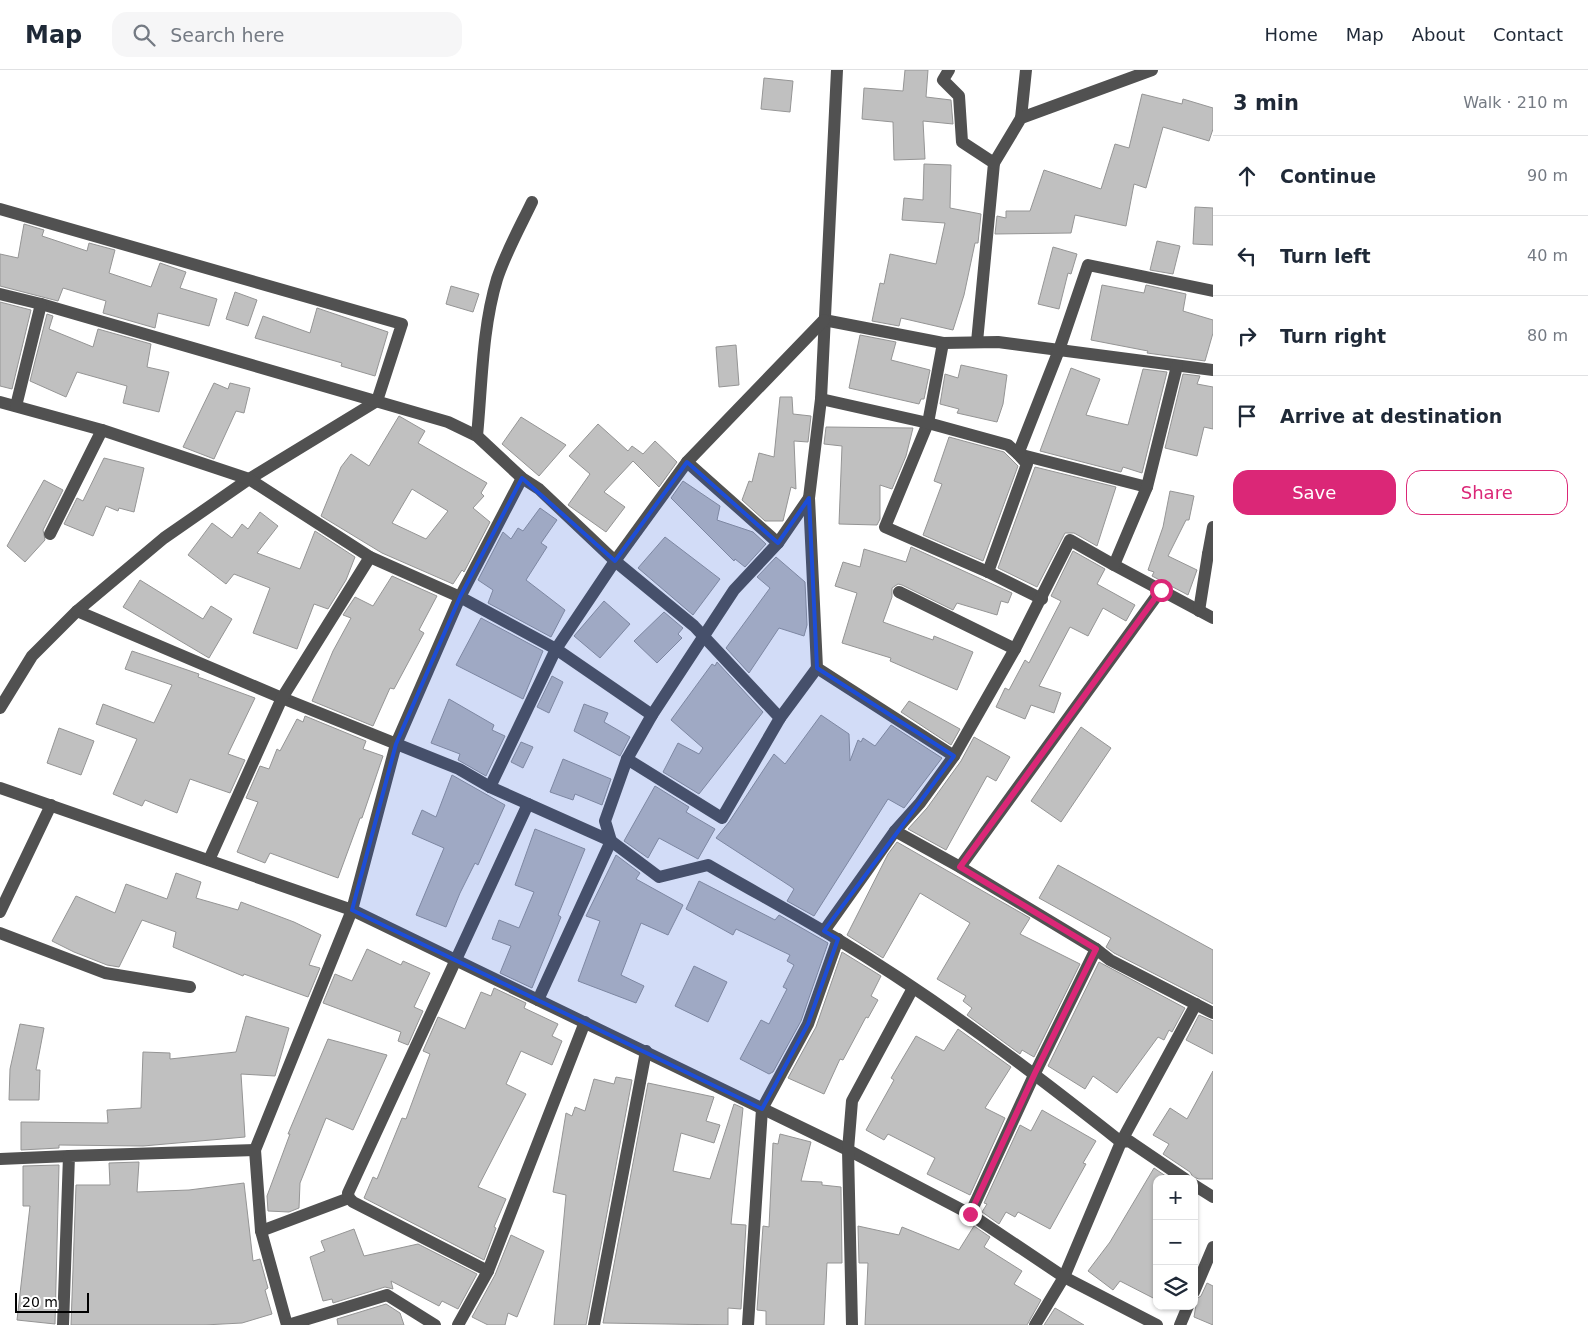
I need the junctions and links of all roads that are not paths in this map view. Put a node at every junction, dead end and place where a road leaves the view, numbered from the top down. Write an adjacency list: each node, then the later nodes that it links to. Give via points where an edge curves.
1 (837, 70): 12 (street)
2 (949, 70): 6 (street, via 943,80 960,96 962,142)
3 (1026, 70): 5 (street)
4 (1152, 70): 5 (street)
5 (1021, 118): 6 (street)
6 (994, 163): 13 (street)
7 (532, 202): 24 (street, via 501,270 491,305)
8 (0, 208): 19 (street, via 402,324)
9 (1213, 291): 15 (street, via 1088,265)
10 (0, 294): 11 (street)
11 (41, 304): 19 (street); 21 (street)
12 (824, 320): 14 (street); 18 (street); 26 (street)
13 (977, 342): 14 (street); 15 (street)
14 (943, 343): 22 (street)
15 (1059, 350): 16 (street); 25 (street)
16 (1177, 366): 17 (street); 29 (street)
17 (1213, 370)
18 (821, 399): 22 (street); 30 (street)
19 (377, 401): 24 (street, via 448,422); 28 (street)
20 (0, 402): 21 (street)
21 (16, 406): 23 (street)
22 (928, 423): 25 (street, via 1008,445); 38 (street, via 885,527)
23 (102, 430): 28 (street); 32 (street)
24 (477, 436): 27 (street)
25 (1018, 454): 29 (street); 38 (street, via 1027,464)
26 (688, 462): 33 (street); 36 (street)
27 (522, 478): 36 (street, via 539,489); 41 (street)
28 (249, 479): 35 (street); 43 (street, via 164,538)
29 (1147, 486): 37 (street)
30 (809, 498): 33 (street); 49 (street)
31 (1213, 527): 34 (street)
32 (50, 534)
33 (778, 543): 46 (street, via 734,590)
34 (1210, 555): 44 (street)
35 (370, 557): 41 (street); 50 (street)
36 (615, 561): 46 (street); 47 (street)
37 (1114, 565): 39 (street); 42 (street, via 1070,540)
38 (988, 572): 42 (street)
39 (1161, 590): 44 (street); 64 (street)
40 (899, 592): 48 (street)
41 (460, 597): 47 (street); 54 (street)
42 (1042, 599): 48 (street)
43 (77, 611): 50 (street); 51 (street, via 32,656)
44 (1199, 611): 45 (street)
45 (1213, 618)
46 (704, 637): 52 (street); 53 (street)
47 (556, 649): 52 (street); 57 (street)
48 (1015, 649): 55 (street)
49 (818, 668): 53 (street); 55 (street)
50 (282, 698): 54 (street); 63 (street)
51 (0, 708)
52 (652, 715): 56 (street)
53 (780, 718): 56 (street, via 722,818)
54 (396, 744): 57 (street, via 459,769); 65 (street)
55 (954, 756): 61 (street)
56 (627, 759): 62 (street, via 604,820)
57 (490, 787): 59 (street)
58 (0, 788): 60 (street)
59 (528, 804): 62 (street); 71 (street)
60 (51, 806): 63 (street); 66 (street)
61 (895, 831): 64 (street); 67 (street)
62 (612, 841): 67 (street, via 659,877 708,865); 74 (street)
63 (209, 860): 65 (street)
64 (960, 867): 70 (street)
65 (352, 910): 71 (street); 82 (street)
66 (0, 912)
67 (824, 931): 69 (street)
68 (0, 934): 72 (street, via 105,973)
69 (838, 939): 73 (street); 80 (street, via 808,1024)
70 (1096, 949): 75 (street, via 1110,960); 79 (street)
71 (457, 961): 74 (street); 89 (street, via 349,1187)
72 (190, 987)
73 (913, 988): 79 (street); 83 (street, via 852,1101)
74 (538, 1000): 77 (street)
75 (1196, 1004): 76 (street); 81 (street)
76 (1213, 1013)
77 (585, 1022): 78 (street); 93 (street)
78 (646, 1052): 80 (street); 101 (street)
79 (1035, 1073): 81 (street); 90 (street)
80 (762, 1109): 83 (street); 102 (street)
81 (1122, 1142): 86 (street, via 1129,1142); 94 (street)
82 (255, 1150): 84 (street); 91 (street)
83 (848, 1150): 90 (street); 103 (street)
84 (69, 1156): 85 (street); 97 (street)
85 (0, 1158)
86 (1179, 1175)
87 (1198, 1188): 88 (street)
88 (1213, 1197)
89 (349, 1198): 91 (street); 93 (street)
90 (970, 1214): 94 (street)
91 (261, 1231): 98 (street)
92 (1213, 1246): 95 (street)
93 (488, 1271): 100 (street)
94 (1064, 1278): 104 (street); 105 (street)
95 (1198, 1282)
96 (1186, 1310): 106 (street)
97 (63, 1325)
98 (287, 1325): 99 (street, via 387,1295)
99 (435, 1325)
100 (458, 1325)
101 (594, 1325)
102 (748, 1325)
103 (852, 1325)
104 (1035, 1325)
105 (1157, 1325)
106 (1180, 1325)

